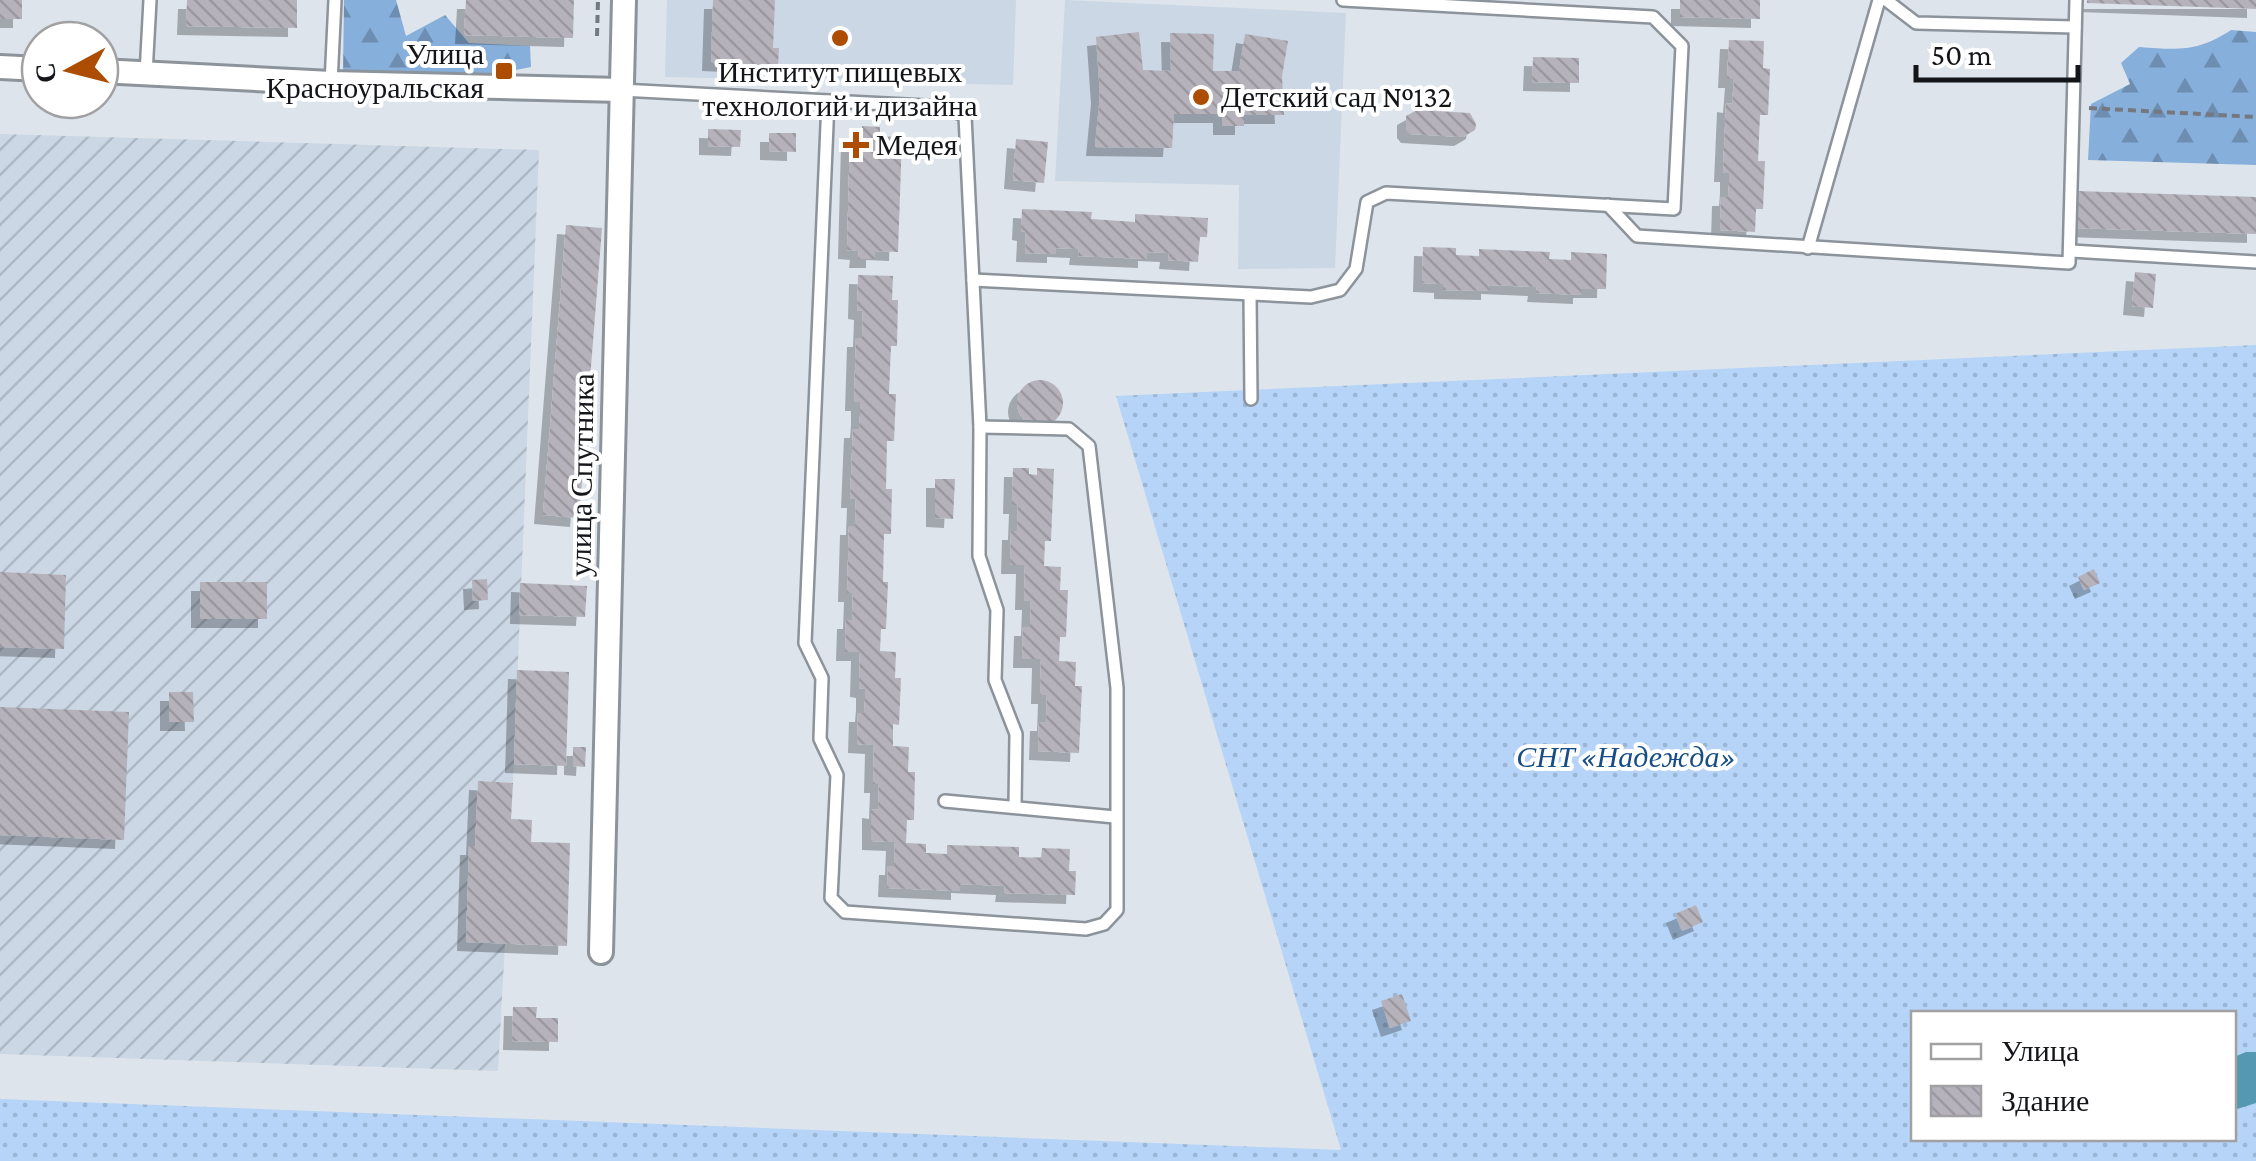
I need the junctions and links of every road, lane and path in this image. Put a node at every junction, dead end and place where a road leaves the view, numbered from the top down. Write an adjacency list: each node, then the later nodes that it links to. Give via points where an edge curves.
1 (150, 0): 11 (lane)
2 (335, 0): 12 (lane)
3 (598, 0): 9 (path)
4 (624, 0): 13 (street, улица Спутника)
5 (1342, 0): 17 (lane, via 1653,17 1682,46 1674,209)
6 (1882, 0): 8 (lane, via 1916,23); 18 (lane)
7 (2076, 0): 8 (lane)
8 (2075, 27): 15 (lane)
9 (597, 36)
10 (120, 73): 11 (street)
11 (146, 74): 12 (street)
12 (331, 83): 13 (street)
13 (622, 90): 14 (lane); 28 (street, улица Спутника)
14 (828, 101): 21 (lane, via 944,107 965,116); 27 (lane, via 805,644 822,678 820,739 838,775 831,898 845,912 1104,924 1117,910)
15 (2074, 107): 16 (path); 19 (lane)
16 (2256, 117)
17 (1608, 205): 18 (lane, via 1637,236); 22 (lane, via 1386,194 1367,202 1356,269 1340,290 1310,297)
18 (1808, 248): 19 (lane, via 2069,263)
19 (2071, 251): 20 (lane)
20 (2256, 262)
21 (973, 280): 22 (lane); 24 (lane)
22 (1250, 294): 23 (lane)
23 (1251, 399)
24 (980, 427): 26 (lane, via 979,556 997,610 995,680 1016,734); 27 (lane, via 1069,429 1089,446 1117,688)
25 (945, 800): 26 (lane)
26 (1015, 805): 27 (lane)
27 (1115, 816)
28 (601, 952)

